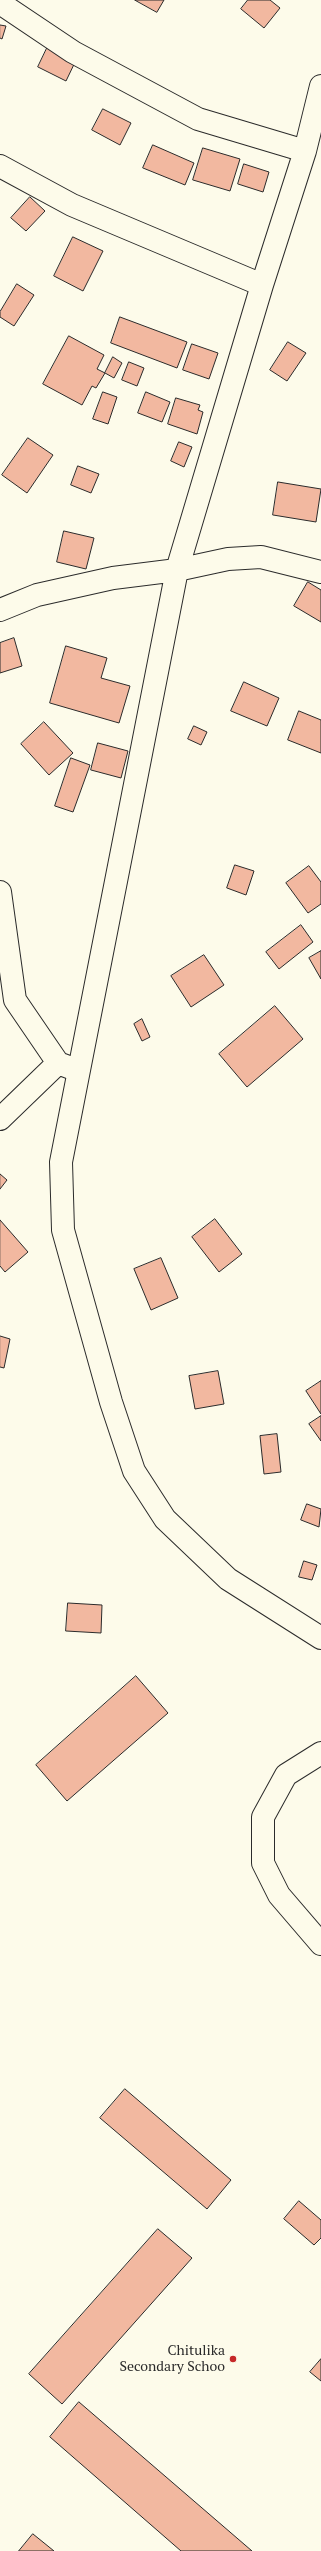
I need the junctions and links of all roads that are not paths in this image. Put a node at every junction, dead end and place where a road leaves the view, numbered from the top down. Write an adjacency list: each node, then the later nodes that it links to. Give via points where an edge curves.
1 (0, 3): 3 (street, via 73,52 198,119)
2 (321, 86): 3 (street)
3 (305, 151): 5 (street)
4 (0, 166): 5 (street, via 72,205)
5 (262, 285): 6 (street)
6 (177, 570): 7 (street, via 228,559 260,557); 8 (street, via 113,578 45,593); 10 (street)
7 (321, 572)
8 (0, 610)
9 (0, 892): 10 (street, via 15,1000)
10 (68, 1067): 11 (street); 12 (street, via 61,1162 63,1230 110,1402 134,1471 165,1519 228,1579)
11 (0, 1119)
12 (321, 1638)
13 (321, 1753): 14 (street, via 286,1775 263,1817 263,1862 280,1895)
14 (321, 1944)

